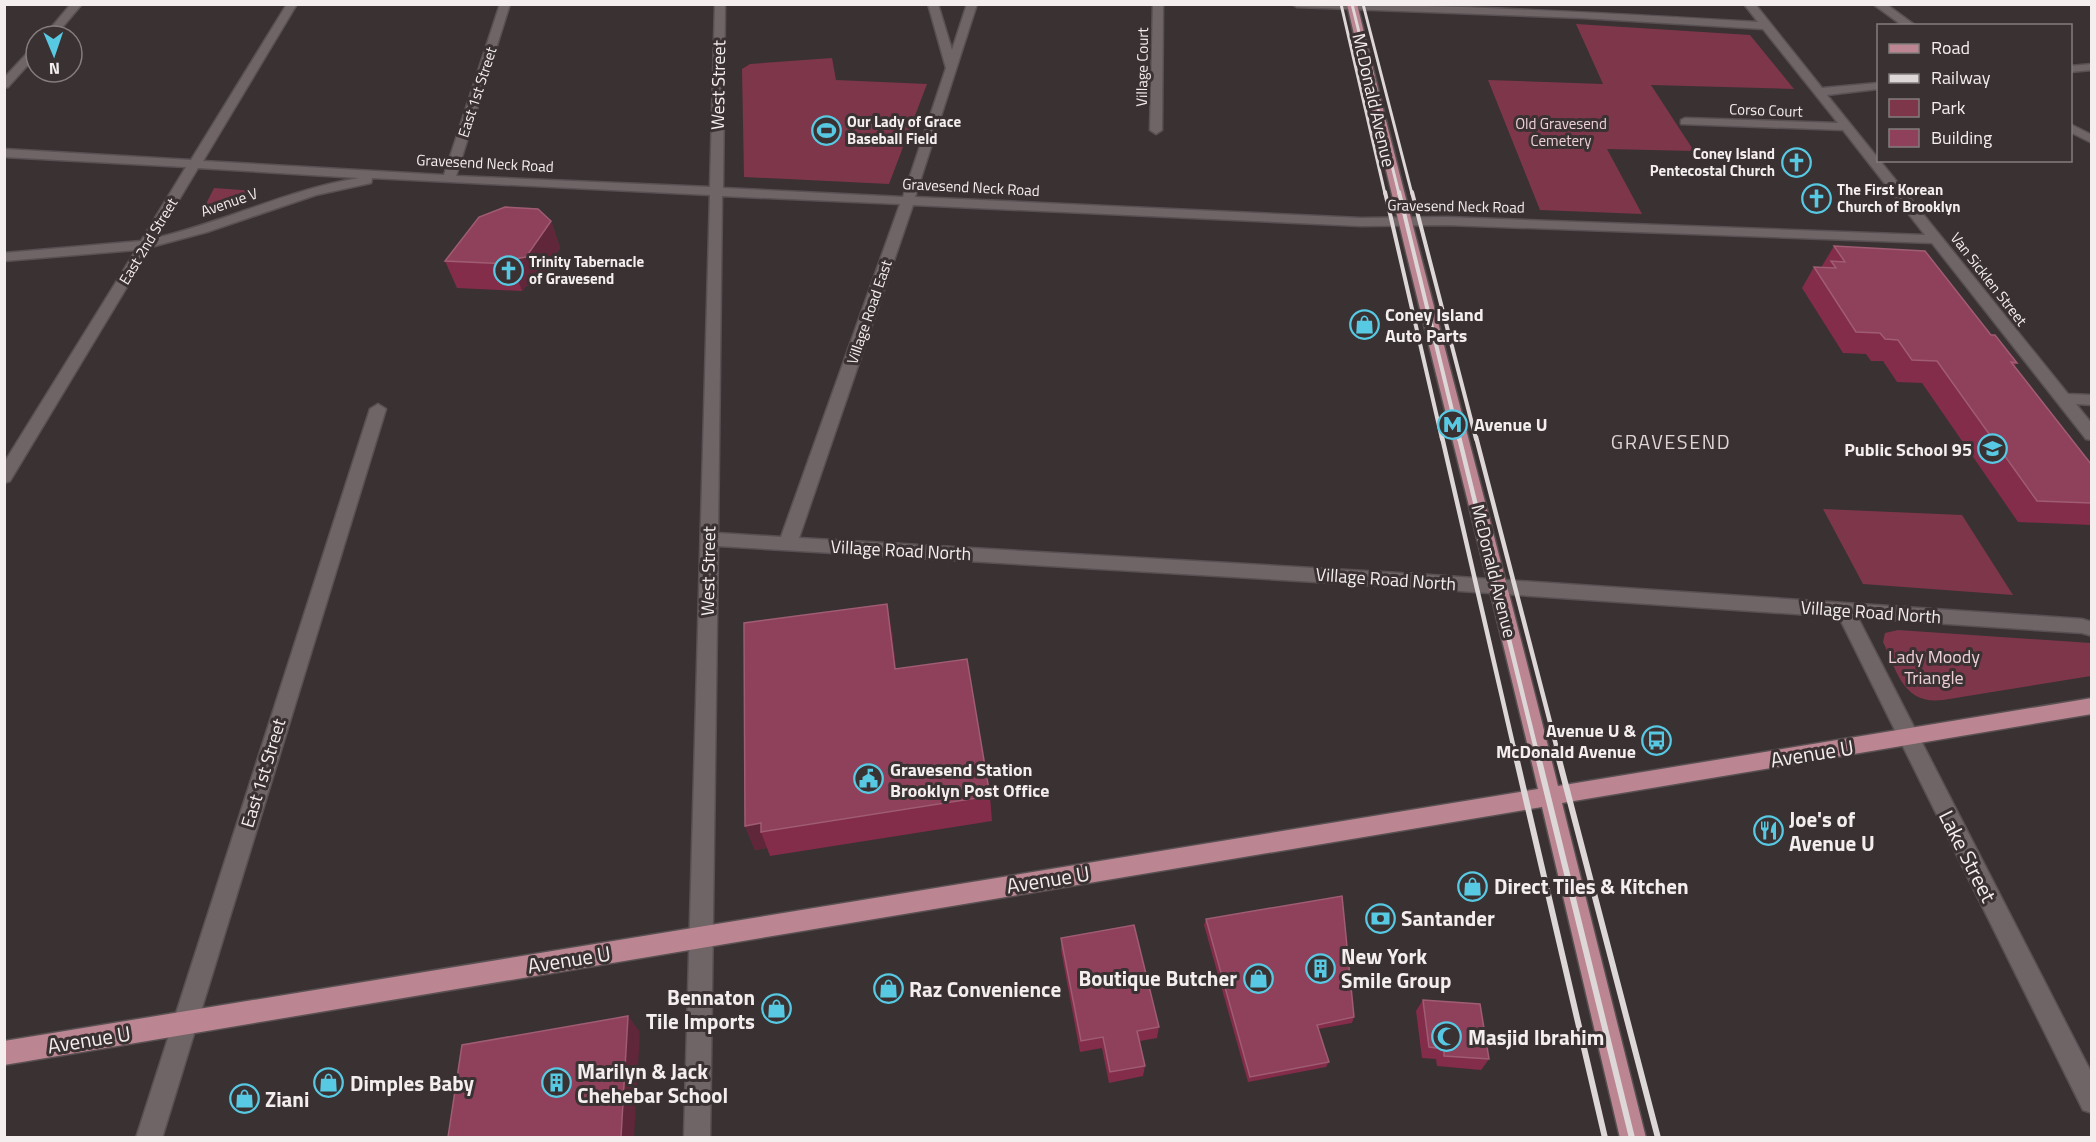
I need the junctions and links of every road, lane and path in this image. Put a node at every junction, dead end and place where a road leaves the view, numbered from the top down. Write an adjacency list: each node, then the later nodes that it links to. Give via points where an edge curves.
1 (77, 4): 14 (street)
2 (292, 4): 30 (street, East 2nd Street)
3 (505, 4): 32 (street, East 1st Street)
4 (720, 4): 33 (street, West Street)
5 (933, 4): 20 (street)
6 (972, 4): 20 (street, Village Road East)
7 (1158, 4): 27 (street, Village Court)
8 (1297, 4): 12 (street)
9 (1576, 4): 13 (street)
10 (1749, 4): 16 (street, Van Sicklen Street)
11 (1878, 4): 15 (street)
12 (1352, 5): 13 (street); 35 (main road, McDonald Avenue)
13 (1582, 15): 16 (street)
14 (60, 24)
15 (1908, 24)
16 (1765, 26): 23 (street, Van Sicklen Street)
17 (24, 63): 21 (street)
18 (2091, 67): 19 (street)
19 (2072, 69)
20 (952, 70): 34 (street, Village Road East)
21 (4, 85)
22 (1877, 86): 23 (street)
23 (1820, 92): 25 (street, Van Sicklen Street)
24 (1685, 122): 25 (street, Corso Court)
25 (1847, 127): 36 (street, Van Sicklen Street)
26 (2072, 128): 28 (street)
27 (1156, 130)
28 (2091, 140)
29 (4, 153): 30 (street, Gravesend Neck Road)
30 (196, 164): 31 (street, Gravesend Neck Road); 37 (street, East 2nd Street)
31 (426, 177): 32 (street, Gravesend Neck Road); 37 (street, Avenue V, via 337,185)
32 (449, 178): 33 (street, Gravesend Neck Road)
33 (716, 191): 34 (street, Gravesend Neck Road); 44 (street, West Street)
34 (908, 200): 35 (street, Gravesend Neck Road); 45 (street, Village Road East)
35 (1403, 221): 36 (street, Gravesend Neck Road); 46 (main road, McDonald Avenue)
36 (1936, 239): 39 (street, Van Sicklen Street)
37 (146, 244): 38 (street, Avenue V); 43 (street, East 2nd Street)
38 (4, 257)
39 (2063, 399): 40 (street); 42 (street, Van Sicklen Street)
40 (2091, 400)
41 (378, 409): 53 (street, East 1st Street)
42 (2091, 435)
43 (4, 477)
44 (709, 539): 45 (street); 52 (street, West Street)
45 (788, 543): 46 (street, Village Road North)
46 (1499, 586): 47 (street, Village Road North); 51 (main road, McDonald Avenue)
47 (1845, 610): 48 (street, Village Road North); 50 (street, Lake Street)
48 (2091, 629)
49 (2091, 706): 50 (main road, Avenue U)
50 (1908, 736): 51 (main road, Avenue U); 55 (street, Lake Street)
51 (1550, 796): 52 (main road, Avenue U); 58 (main road, McDonald Avenue)
52 (701, 937): 53 (main road, Avenue U); 57 (street, West Street)
53 (185, 1023): 54 (main road, Avenue U); 56 (street, East 1st Street)
54 (4, 1053)
55 (2091, 1101)
56 (149, 1137)
57 (697, 1137)
58 (1633, 1137)

